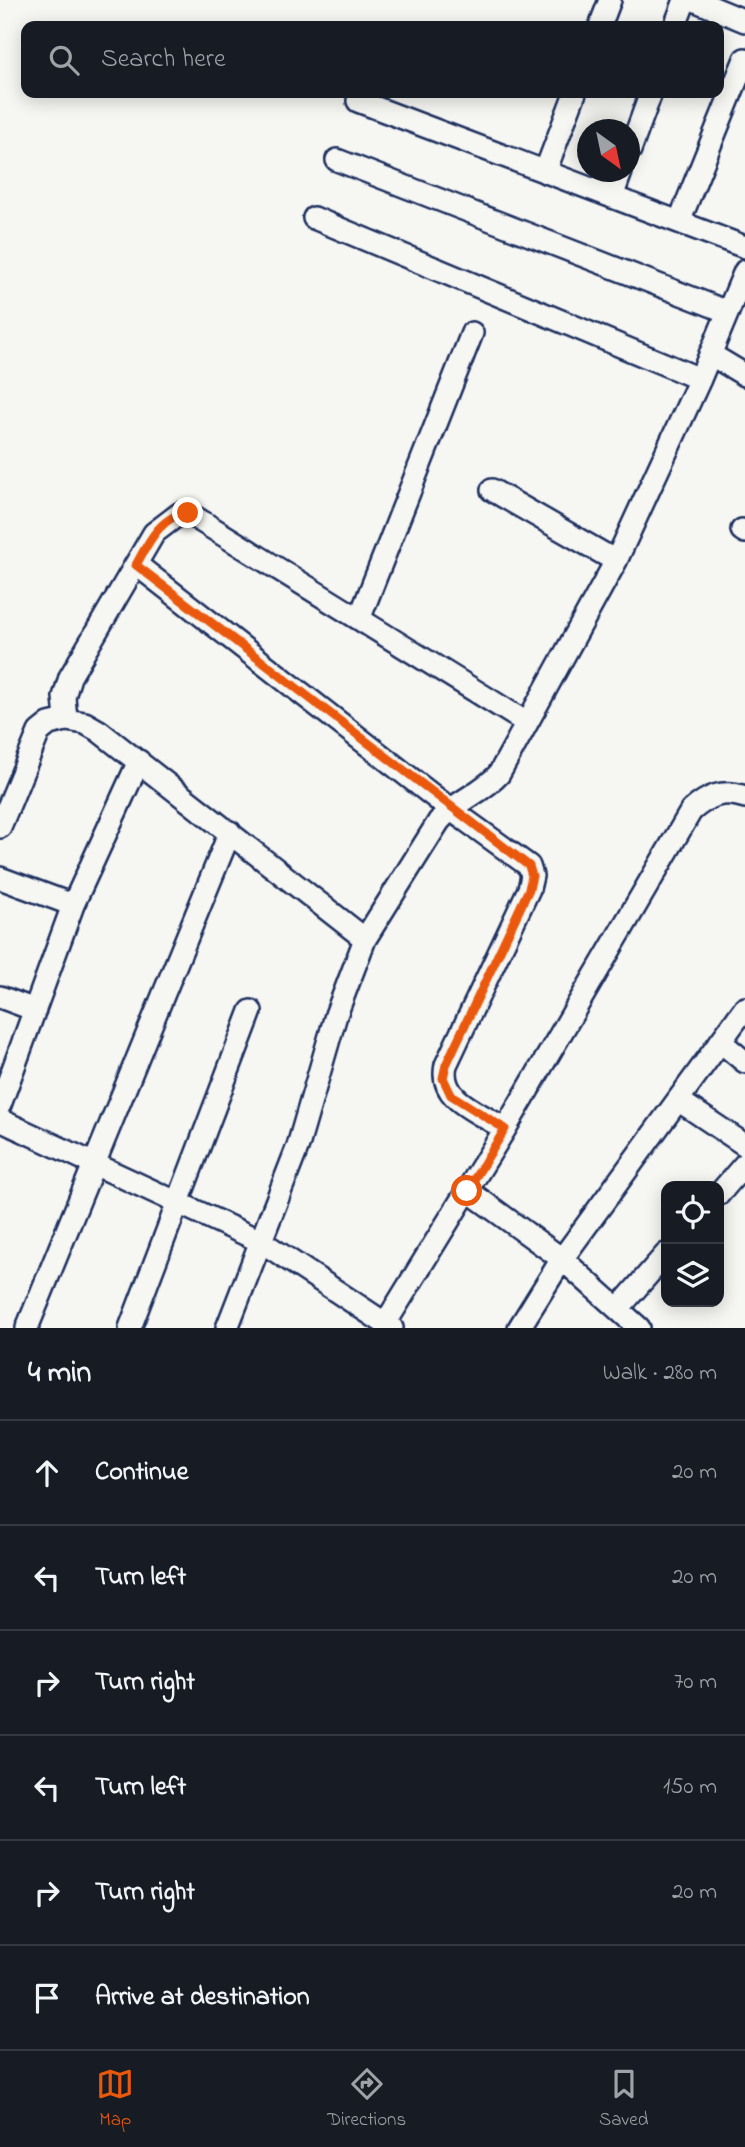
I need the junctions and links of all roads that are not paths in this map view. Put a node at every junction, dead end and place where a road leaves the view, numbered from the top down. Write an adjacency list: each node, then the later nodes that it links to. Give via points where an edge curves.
1 (610, 0): 4 (street)
2 (685, 0): 5 (street)
3 (695, 0): 6 (street)
4 (602, 21)
5 (677, 21)
6 (745, 21)
7 (745, 59): 17 (street)
8 (573, 98): 13 (street)
9 (648, 98): 11 (street)
10 (358, 101): 13 (street)
11 (640, 120)
12 (337, 160): 20 (street)
13 (545, 172): 15 (street)
14 (617, 182): 15 (street)
15 (612, 197): 17 (street)
16 (314, 218): 24 (street)
17 (678, 222): 18 (street)
18 (745, 247)
19 (745, 271): 20 (street)
20 (728, 312): 22 (street)
21 (472, 333): 28 (street)
22 (710, 354): 23 (street); 24 (street)
23 (745, 375)
24 (700, 379): 26 (street)
25 (492, 491): 26 (street)
26 (616, 561): 30 (street)
27 (136, 565): 28 (street, via 154,533 179,514 188,513); 29 (street, via 70,677 64,697); 33 (street)
28 (360, 617): 30 (street)
29 (66, 720): 31 (street, via 85,723); 34 (street, via 39,732)
30 (527, 723): 33 (street, via 499,774)
31 (139, 761): 35 (street); 37 (street)
32 (745, 797): 48 (street, via 720,793 691,810)
33 (450, 809): 38 (street, via 428,836); 48 (street, via 522,858 532,876 443,1078 451,1095)
34 (0, 827)
35 (230, 832): 38 (street); 50 (street)
36 (0, 878): 37 (street)
37 (73, 905): 41 (street)
38 (365, 939): 55 (street)
39 (0, 997): 41 (street)
40 (745, 1008): 43 (street)
41 (35, 1010): 46 (street)
42 (251, 1011): 54 (street)
43 (720, 1042): 44 (street); 45 (street)
44 (745, 1062)
45 (678, 1100): 49 (street); 56 (street)
46 (0, 1105)
47 (0, 1120): 50 (street)
48 (505, 1129): 53 (street)
49 (745, 1145)
50 (95, 1163): 54 (street); 60 (street)
51 (745, 1164): 52 (street)
52 (724, 1188)
53 (467, 1191): 56 (street); 59 (street)
54 (180, 1203): 55 (street); 61 (street)
55 (262, 1242): 59 (street); 62 (street)
56 (562, 1259): 58 (street); 63 (street)
57 (661, 1260): 58 (street)
58 (618, 1309): 64 (street)
59 (389, 1326)
60 (27, 1328)
61 (130, 1328)
62 (228, 1328)
63 (519, 1328)
64 (639, 1328)

